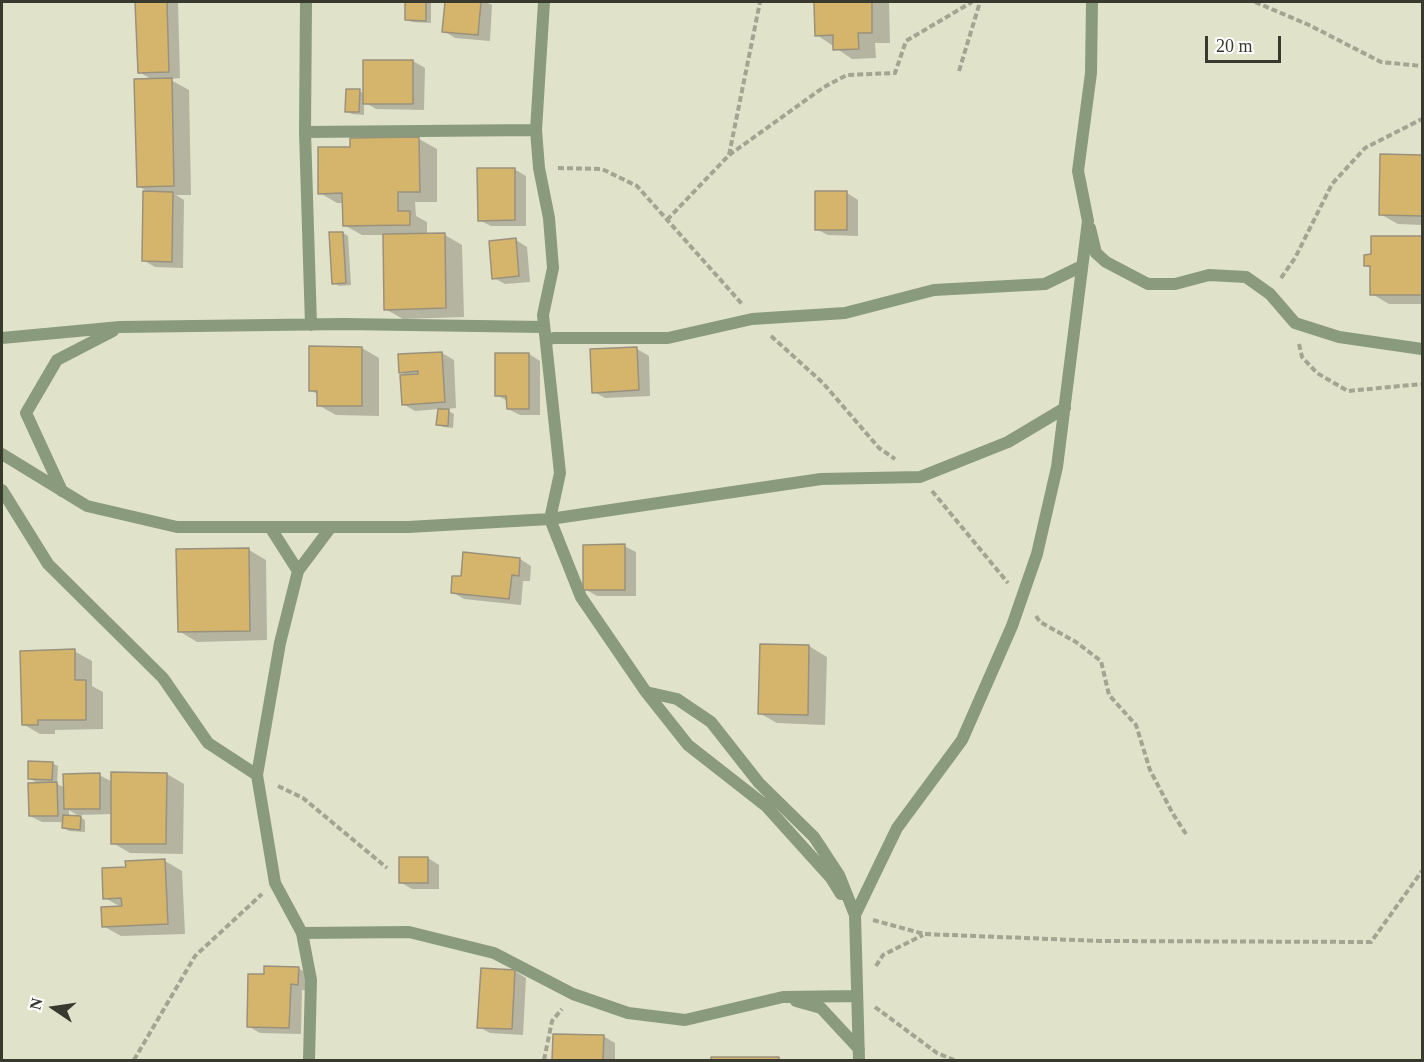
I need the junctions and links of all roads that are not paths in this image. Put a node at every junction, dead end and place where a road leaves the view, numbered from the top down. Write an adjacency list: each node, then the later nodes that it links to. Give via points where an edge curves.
1 (306, 2): 5 (street)
2 (544, 2): 4 (street)
3 (1092, 2): 6 (street, via 1091,73 1078,171)
4 (536, 130): 5 (street); 10 (street, via 553,268)
5 (305, 132): 8 (street)
6 (1088, 221): 7 (street); 13 (street, via 1096,253 1148,284 1175,284 1209,275 1246,277 1270,294 1295,322 1339,337)
7 (1082, 266): 12 (street, via 1045,284 934,290 845,313 752,319 668,338); 14 (street)
8 (311, 325): 9 (street); 10 (street)
9 (120, 327): 11 (street); 17 (street, via 57,360 26,412)
10 (544, 327): 12 (street)
11 (2, 338)
12 (546, 340): 18 (street, via 560,472)
13 (1422, 349)
14 (1065, 408): 18 (street, via 1008,442 921,477 821,479); 24 (street, via 1057,467 1036,554 1012,626 962,740 897,828)
15 (2, 454): 17 (street)
16 (2, 490): 23 (street, via 48,564 163,678 208,743)
17 (62, 491): 19 (street, via 87,506 177,527)
18 (550, 519): 20 (street); 22 (street, via 581,597)
19 (270, 527): 20 (street); 21 (street)
20 (331, 527): 21 (street)
21 (298, 571): 23 (street, via 280,643)
22 (646, 692): 24 (street, via 688,746 766,806 831,878); 24 (street, via 677,699 711,722 759,783 814,837 839,875)
23 (257, 775): 25 (street, via 275,883)
24 (855, 915): 26 (street)
25 (302, 933): 27 (street, via 409,932 494,953 573,994 628,1013 685,1020); 29 (street, via 311,980)
26 (857, 996): 27 (street); 28 (street)
27 (783, 997): 28 (street, via 821,1008)
28 (859, 1055)
29 (309, 1060)

